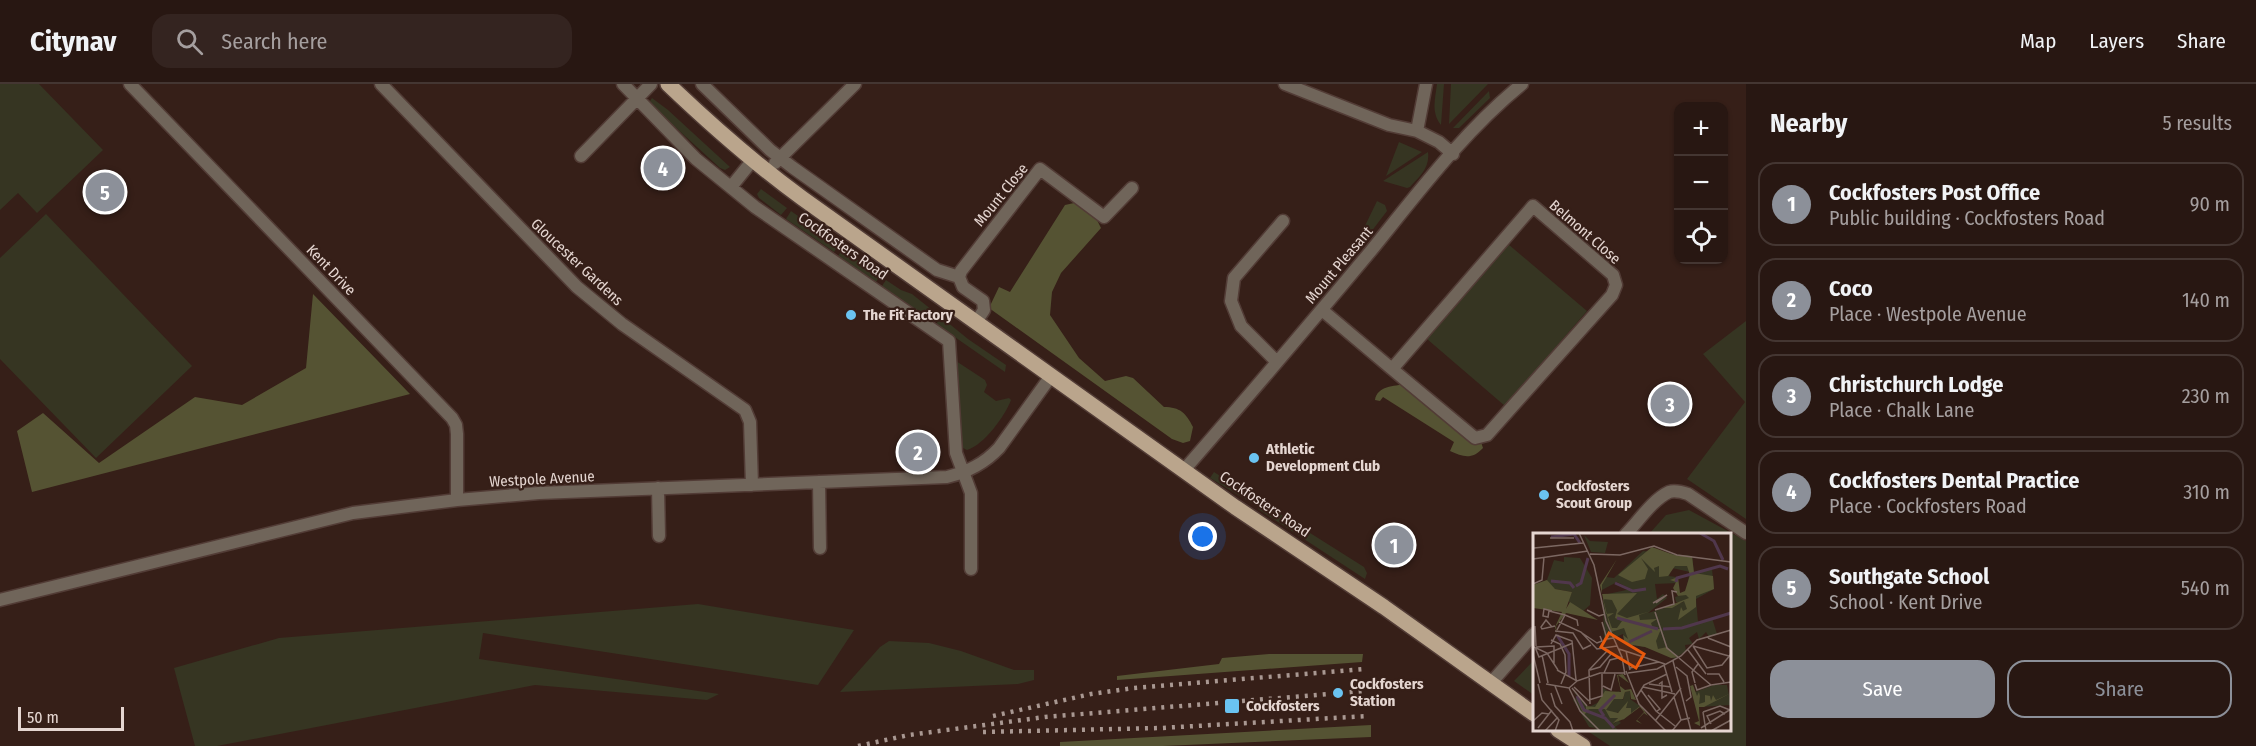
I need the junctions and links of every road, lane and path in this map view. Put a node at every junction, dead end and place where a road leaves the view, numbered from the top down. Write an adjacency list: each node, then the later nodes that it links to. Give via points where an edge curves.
1 (130, 84): 32 (street, Kent Drive, via 452,418 457,434)
2 (381, 84): 30 (street, Gloucester Gardens, via 577,287 622,324 745,410 750,422)
3 (623, 84): 11 (street, Cockfosters Road)
4 (651, 84): 11 (street)
5 (668, 84): 16 (main road, Cockfosters Road)
6 (702, 84): 15 (street)
7 (855, 84): 15 (street)
8 (1285, 84): 12 (street, via 1389,125)
9 (1426, 84): 12 (street)
10 (1522, 84): 13 (street, Mount Pleasant)
11 (638, 99): 14 (street); 18 (street, Cockfosters Road, via 696,159)
12 (1417, 131): 13 (street)
13 (1453, 154): 22 (street, Mount Pleasant)
14 (581, 156)
15 (780, 158): 17 (street); 21 (street, via 937,270)
16 (752, 161): 17 (main road, Cockfosters Road); 18 (street)
17 (766, 172): 23 (main road, Cockfosters Road)
18 (731, 187): 28 (street, Cockfosters Road, via 949,341 956,453)
19 (1132, 188): 21 (street, Mount Close, via 1104,217 1040,169)
20 (1283, 221): 24 (street, via 1234,278 1231,301 1241,326)
21 (959, 278): 23 (street, via 963,287 983,301 984,310)
22 (1322, 310): 24 (street, Mount Pleasant); 25 (street, Belmont Close)
23 (976, 322): 26 (main road, Cockfosters Road)
24 (1276, 361): 27 (street, Mount Pleasant)
25 (1392, 369): 25 (street, Belmont Close, via 1533,206 1613,275 1616,285 1612,294 1487,435 1475,438)
26 (1051, 376): 27 (main road, Cockfosters Road); 28 (street, Westpole Avenue, via 999,448)
27 (1184, 470): 40 (main road, Cockfosters Road)
28 (963, 473): 29 (street, Westpole Avenue, via 932,478); 37 (street, via 971,493)
29 (819, 482): 30 (street, Westpole Avenue); 36 (street)
30 (752, 485): 31 (street, Westpole Avenue)
31 (658, 488): 32 (street, Westpole Avenue); 35 (street)
32 (457, 500): 38 (street, Westpole Avenue, via 353,513)
33 (1627, 533): 34 (street, via 1669,492 1678,491)
34 (1746, 533)
35 (659, 536)
36 (820, 548)
37 (972, 569)
38 (0, 600)
39 (1533, 635): 40 (street)
40 (1490, 684): 41 (main road, Cockfosters Road)
41 (1533, 713)
42 (1561, 731): 43 (main road)
43 (1582, 746)

